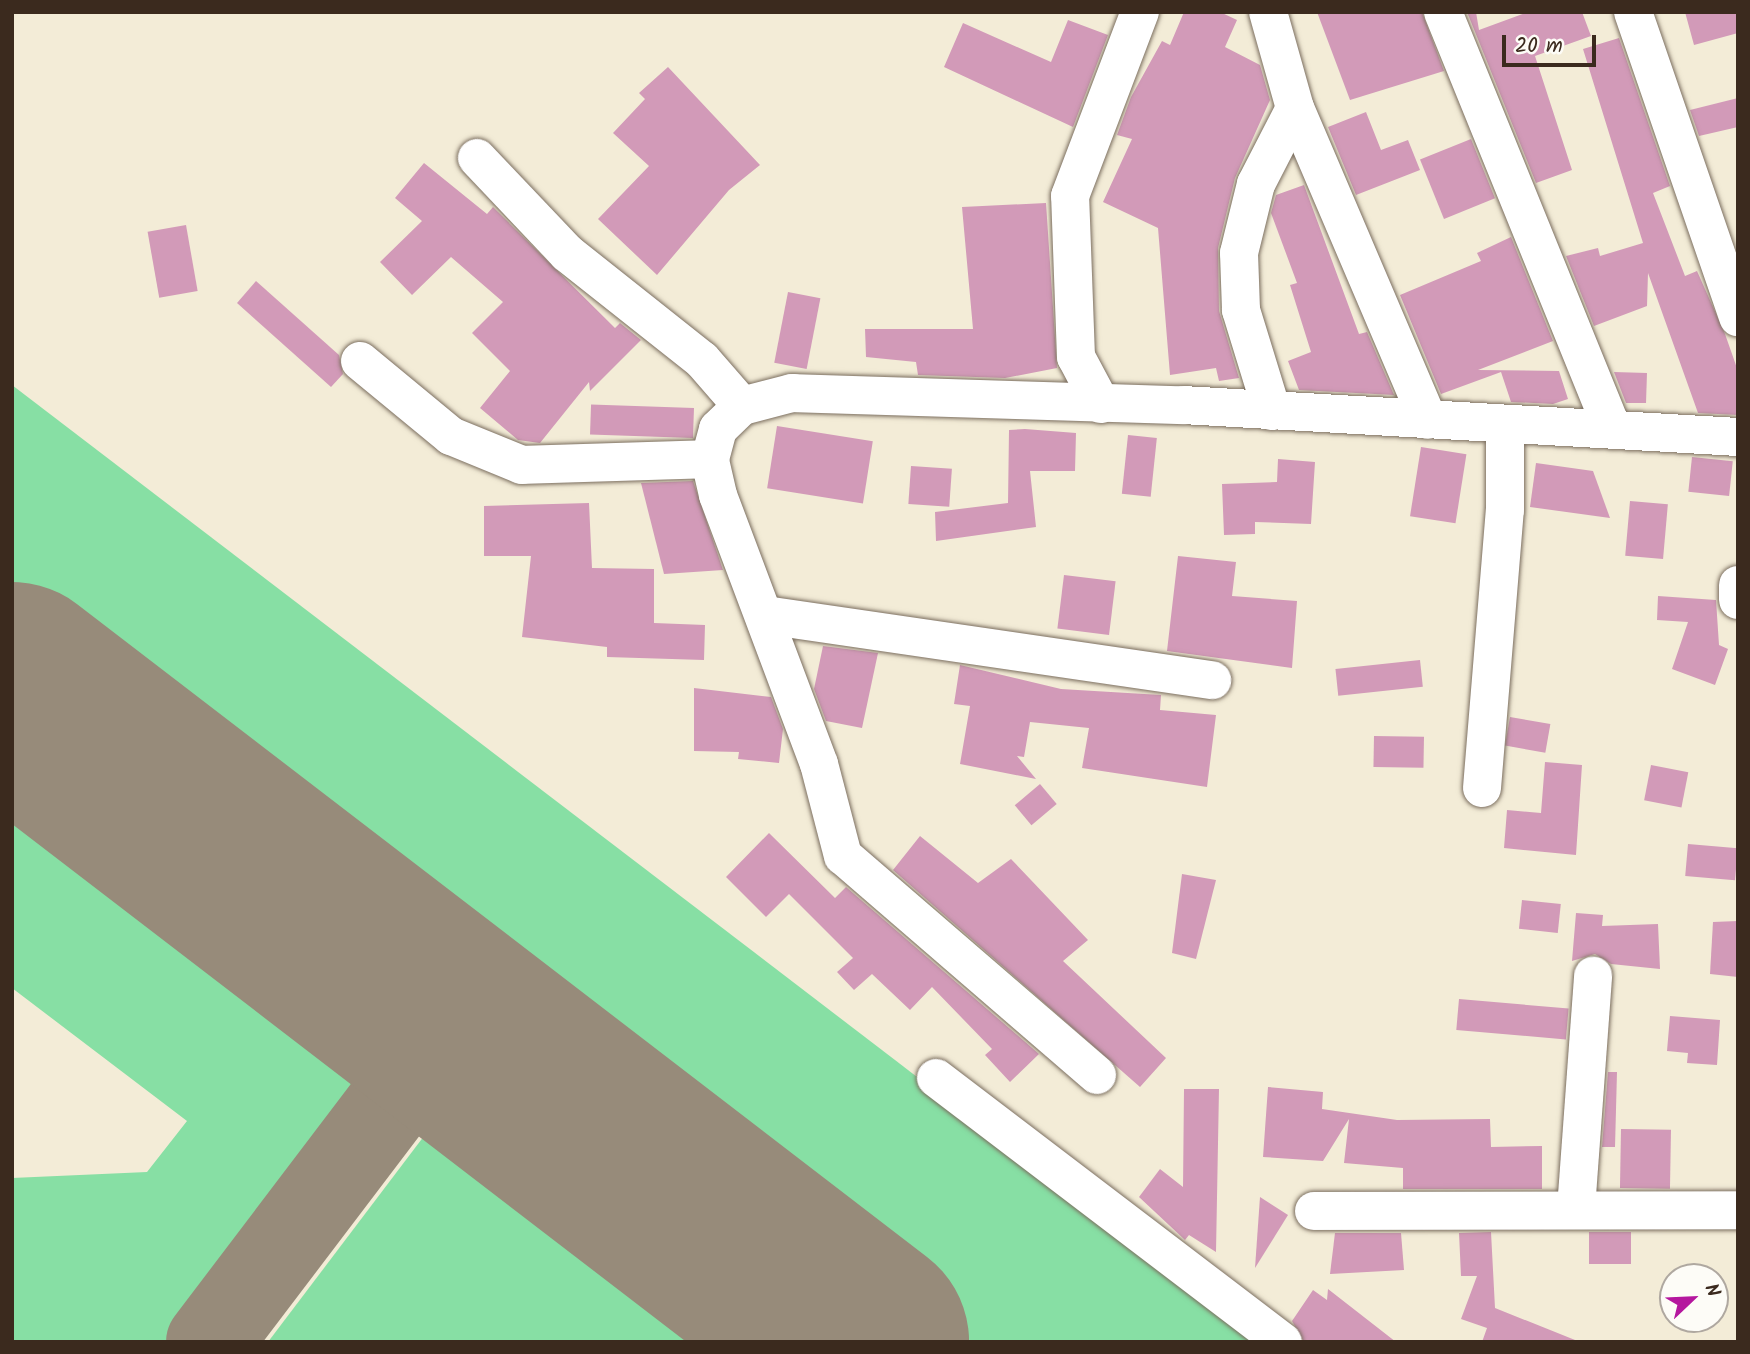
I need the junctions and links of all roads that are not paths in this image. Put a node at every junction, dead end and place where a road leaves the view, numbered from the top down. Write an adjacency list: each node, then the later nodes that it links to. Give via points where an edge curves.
1 (1140, 12): 10 (street, via 1070,196 1076,357)
2 (1268, 12): 5 (street)
3 (1443, 12): 15 (street)
4 (1633, 12): 7 (street)
5 (1294, 108): 12 (street, via 1248,205 1238,266 1241,310); 13 (street)
6 (477, 159): 11 (street, via 567,253 702,360)
7 (1725, 249): 8 (street)
8 (1738, 317)
9 (360, 361): 17 (street, via 451,436 522,464)
10 (1101, 404): 11 (street, via 792,393); 12 (street)
11 (743, 406): 17 (street, via 718,429)
12 (1272, 411): 13 (street)
13 (1428, 420): 14 (street)
14 (1505, 429): 15 (street); 22 (street, via 1505,510)
15 (1613, 430): 16 (street)
16 (1738, 437)
17 (710, 459): 20 (street)
18 (1738, 585): 19 (street)
19 (1738, 600)
20 (765, 615): 21 (street); 24 (street, via 819,764 844,856)
21 (1212, 680)
22 (1482, 788)
23 (1593, 976): 26 (street)
24 (1097, 1075)
25 (936, 1078): 29 (street)
26 (1576, 1209): 27 (street); 28 (street)
27 (1738, 1210)
28 (1314, 1211)
29 (1283, 1342)

